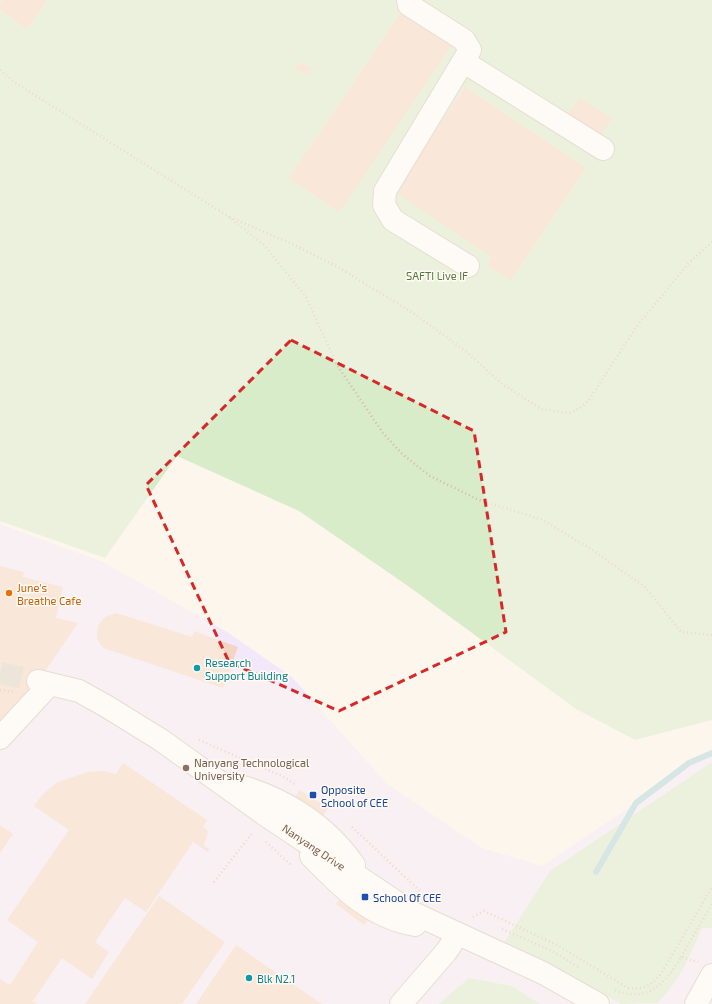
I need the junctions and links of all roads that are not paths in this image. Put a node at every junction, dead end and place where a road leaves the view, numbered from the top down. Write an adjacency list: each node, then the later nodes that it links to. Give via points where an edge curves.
1 (408, 0): 2 (street, via 409,5 464,40 470,50)
2 (464, 62): 3 (street); 4 (street, via 445,89 385,191 384,205 393,220)
3 (603, 149)
4 (468, 266)
5 (0, 738): 6 (street, Nanyang Drive, via 44,683 79,691 106,706 161,740)
6 (218, 781): 7 (street, Nanyang Drive); 8 (street, via 262,793 294,809 319,826 340,848)
7 (292, 832): 8 (street, Nanyang Drive); 9 (street, via 308,854 348,893 375,911 407,923)
8 (364, 881): 9 (street, Nanyang Drive, via 411,912)
9 (452, 932): 12 (street, via 446,952); 13 (street, Nanyang Drive, via 543,973)
10 (708, 969): 11 (street)
11 (698, 1002)
12 (401, 1004)
13 (598, 1004)

